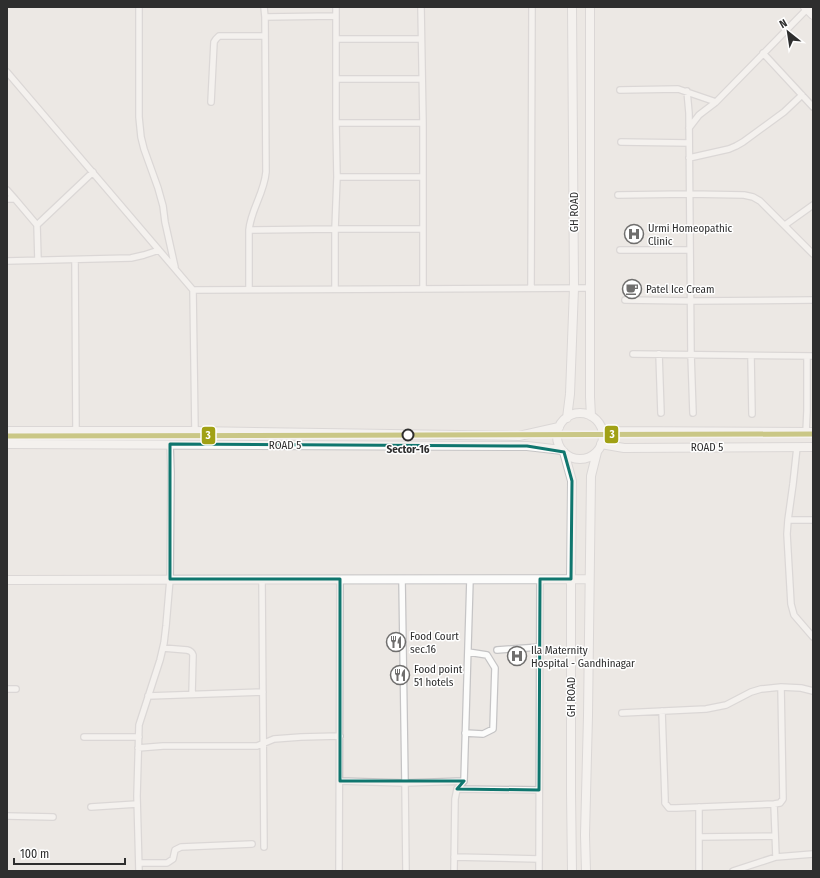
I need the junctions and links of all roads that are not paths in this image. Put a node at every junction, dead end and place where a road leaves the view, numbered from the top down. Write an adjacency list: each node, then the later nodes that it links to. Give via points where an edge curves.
1 (139, 7): 52 (street, via 141,137 163,206)
2 (264, 7): 11 (street)
3 (336, 7): 10 (street)
4 (421, 7): 14 (street)
5 (532, 7): 53 (street)
6 (572, 7): 54 (street, GH ROAD)
7 (590, 7): 55 (street, GH ROAD)
8 (806, 8): 9 (street); 15 (street)
9 (813, 15)
10 (336, 16): 11 (street); 13 (street)
11 (265, 17): 12 (street)
12 (265, 36): 22 (street, via 220,36 216,39); 43 (street, via 265,180 251,215)
13 (336, 39): 14 (street); 17 (street)
14 (421, 39): 18 (street)
15 (763, 53): 21 (street); 23 (street)
16 (8, 75): 31 (street)
17 (336, 79): 18 (street); 25 (street)
18 (422, 79): 26 (street)
19 (620, 90): 20 (street)
20 (687, 91): 23 (street); 27 (street)
21 (802, 95): 24 (street); 30 (street, via 744,142 729,149)
22 (211, 102)
23 (716, 102): 27 (street, via 699,115)
24 (813, 107)
25 (336, 123): 26 (street); 32 (street)
26 (423, 123): 33 (street)
27 (689, 128): 29 (street)
28 (621, 142): 29 (street)
29 (689, 143): 30 (street)
30 (689, 158): 35 (street)
31 (93, 172): 40 (street); 45 (street)
32 (337, 177): 33 (street); 42 (street)
33 (423, 177): 44 (street)
34 (7, 190): 38 (street)
35 (689, 194): 36 (street); 41 (street, via 753,196); 47 (street)
36 (618, 195)
37 (7, 199): 38 (street)
38 (15, 199): 40 (street)
39 (813, 205): 41 (street)
40 (37, 225): 49 (street)
41 (785, 226): 48 (street)
42 (335, 229): 43 (street); 44 (street); 56 (street)
43 (249, 230): 59 (street)
44 (422, 230): 57 (street)
45 (159, 250): 50 (street, via 131,258); 52 (street)
46 (620, 250): 47 (street)
47 (690, 250): 62 (street)
48 (813, 254)
49 (38, 260): 50 (street); 51 (street)
50 (75, 260): 75 (street)
51 (7, 261)
52 (176, 269): 58 (street)
53 (531, 288): 54 (street); 57 (street)
54 (574, 288): 55 (street); 72 (street, GH ROAD)
55 (590, 288): 71 (street, GH ROAD)
56 (335, 289): 57 (street); 59 (street)
57 (423, 289)
58 (193, 290): 59 (street); 76 (street)
59 (249, 290)
60 (625, 300): 62 (street)
61 (813, 300): 62 (street)
62 (690, 301): 65 (street)
63 (633, 354): 64 (street)
64 (659, 354): 65 (street); 68 (street)
65 (691, 354): 66 (street); 69 (street)
66 (751, 356): 67 (street); 70 (street)
67 (810, 356): 78 (street, via 807,411)
68 (661, 413)
69 (693, 413)
70 (752, 414)
71 (591, 416): 72 (street, via 579,413); 77 (street)
72 (567, 418): 73 (street)
73 (559, 427): 76 (street, ROAD 5, via 519,436); 84 (street, via 559,445)
74 (7, 431): 75 (street, ROAD 5)
75 (76, 431): 76 (street, ROAD 5)
76 (194, 431)
77 (603, 431): 78 (street, ROAD 5); 81 (street)
78 (809, 432)
79 (7, 444): 80 (street, ROAD 5)
80 (170, 444): 84 (street, ROAD 5, via 527,446); 94 (street)
81 (602, 444): 82 (street, ROAD 5, via 624,448); 85 (street)
82 (797, 447): 83 (street, ROAD 5); 86 (street)
83 (813, 447)
84 (563, 451): 85 (street, via 577,458 591,456); 91 (street, GH ROAD, via 572,481)
85 (597, 452): 92 (street, GH ROAD, via 591,476)
86 (788, 520): 87 (street); 97 (street, via 791,604 794,615)
87 (813, 520)
88 (402, 579): 89 (street); 96 (street); 119 (street)
89 (470, 579): 90 (street); 101 (street)
90 (540, 579): 91 (street); 98 (street)
91 (571, 579): 92 (street); 142 (street, GH ROAD)
92 (589, 579): 143 (street, GH ROAD)
93 (7, 580): 94 (street)
94 (170, 580): 95 (street); 99 (street)
95 (262, 580): 96 (street); 106 (street)
96 (340, 580): 112 (street)
97 (813, 637)
98 (540, 647): 100 (street); 121 (street)
99 (163, 648): 107 (street, via 191,651); 108 (street)
100 (497, 650)
101 (468, 652): 111 (street); 111 (street, via 487,655 495,668 495,676 493,729 483,734)
102 (781, 687): 105 (street); 109 (street, via 752,692 726,705 706,709); 123 (street, via 783,799 780,803)
103 (7, 689): 104 (street)
104 (16, 689)
105 (813, 691)
106 (263, 692): 107 (street); 115 (street)
107 (192, 694): 108 (street)
108 (148, 696): 114 (street, via 139,725)
109 (662, 711): 110 (street); 125 (street, via 665,803 669,808)
110 (622, 713)
111 (465, 733): 118 (street)
112 (340, 736): 115 (street, via 274,739); 117 (street)
113 (84, 737): 114 (street)
114 (139, 737): 116 (street)
115 (263, 744): 116 (street); 131 (street)
116 (138, 748): 122 (street)
117 (340, 781): 119 (street); 138 (street)
118 (464, 781): 119 (street); 120 (street)
119 (405, 783): 139 (street)
120 (457, 789): 121 (street); 133 (street)
121 (539, 790): 135 (street)
122 (137, 804): 124 (street); 136 (street)
123 (774, 804): 125 (street); 128 (street)
124 (91, 807)
125 (699, 807): 129 (street)
126 (7, 816): 127 (street)
127 (53, 817)
128 (775, 836): 129 (street); 134 (street)
129 (699, 837): 144 (street)
130 (252, 844): 136 (street, via 180,847 175,850 170,861)
131 (264, 847)
132 (813, 854): 134 (street)
133 (454, 857): 135 (street); 140 (street)
134 (776, 857): 145 (street)
135 (539, 859): 141 (street)
136 (139, 863): 137 (street)
137 (140, 871)
138 (340, 871)
139 (406, 871)
140 (454, 871)
141 (539, 871)
142 (572, 871)
143 (586, 871)
144 (700, 871)
145 (733, 871)

